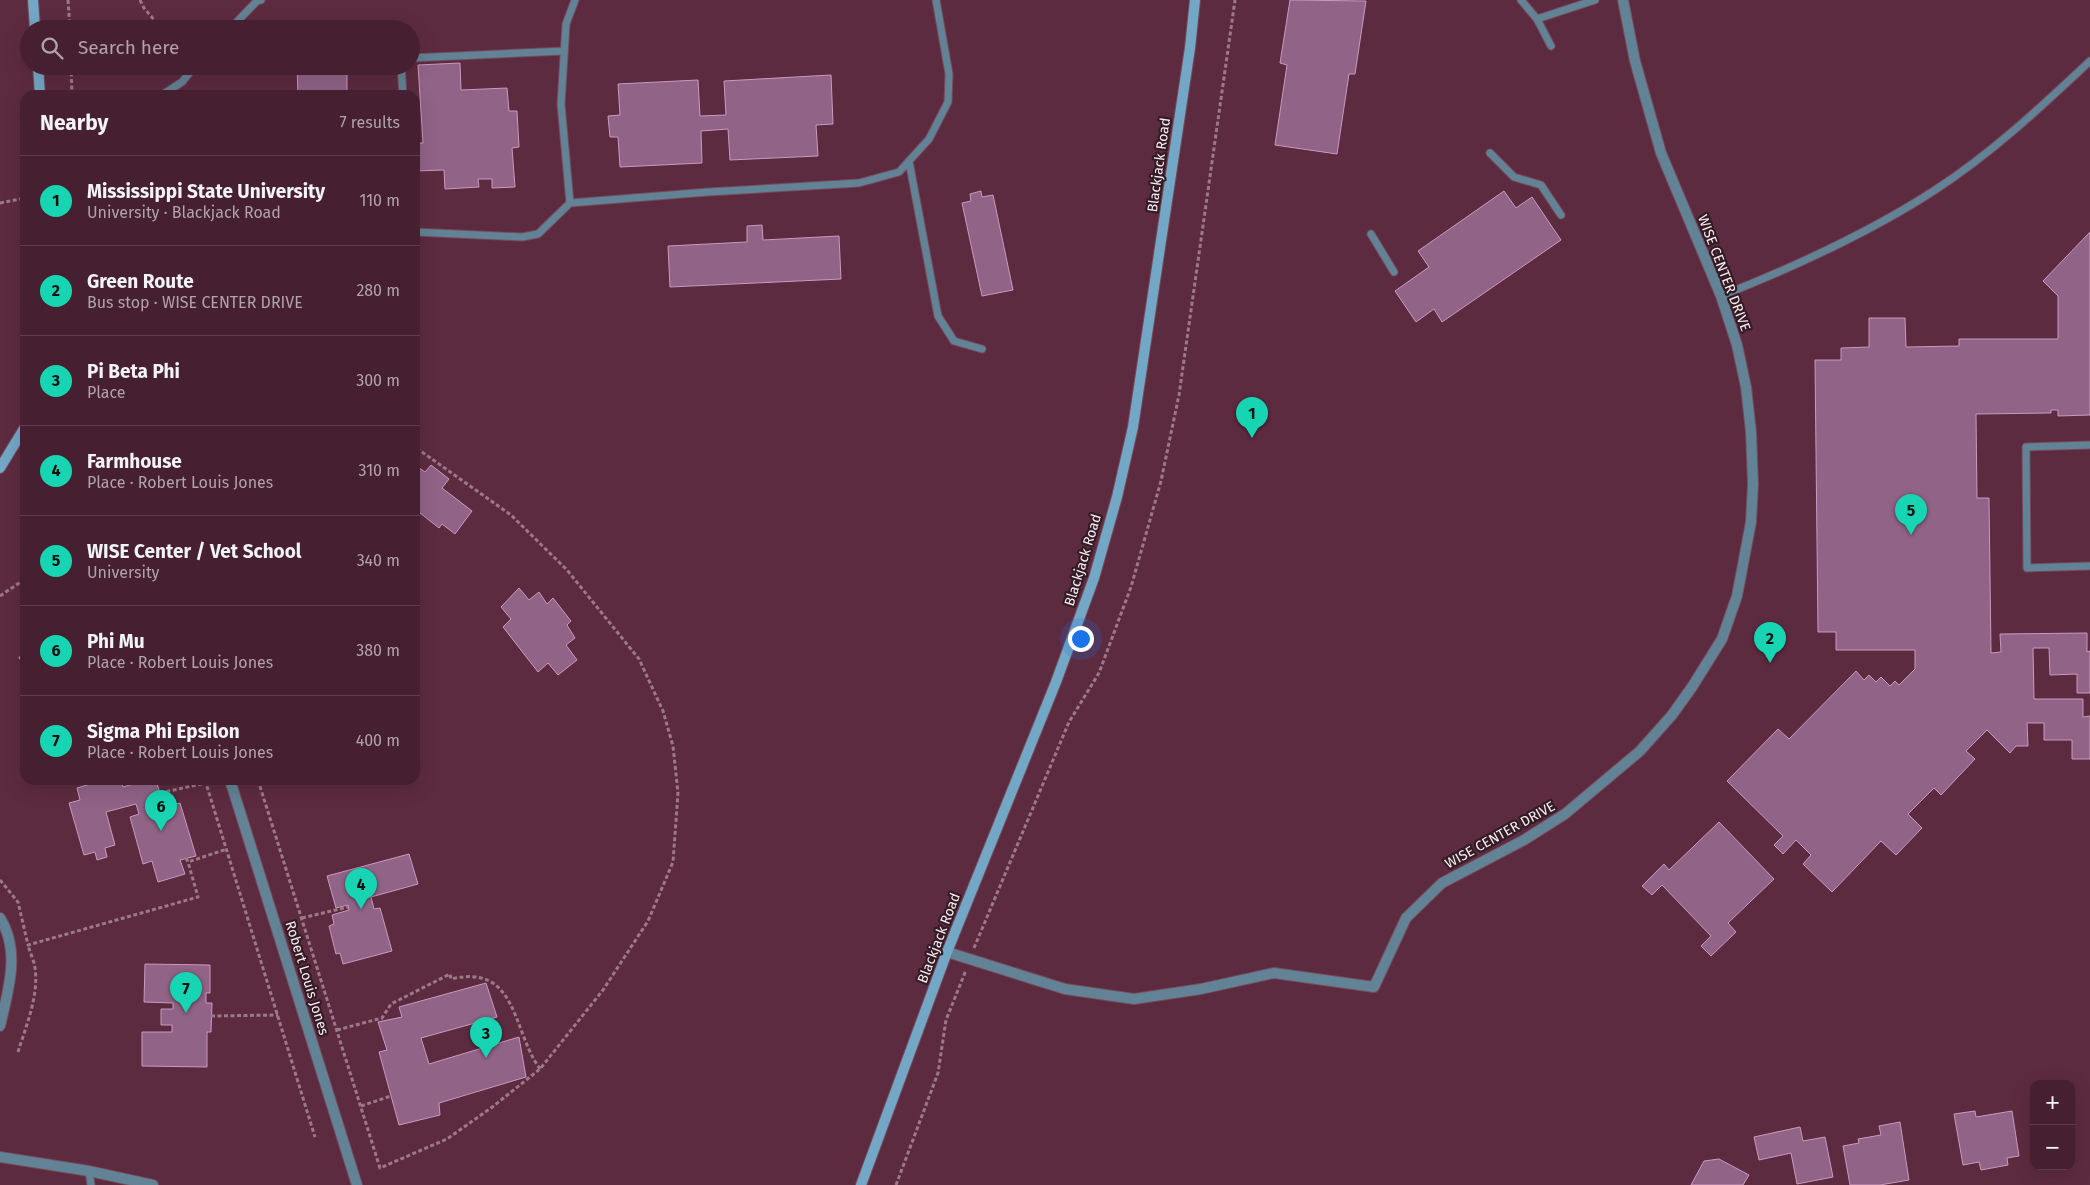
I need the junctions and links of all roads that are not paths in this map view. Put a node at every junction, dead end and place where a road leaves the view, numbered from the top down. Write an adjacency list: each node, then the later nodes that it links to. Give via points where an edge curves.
1 (33, 0): 10 (street)
2 (260, 0): 11 (lane)
3 (575, 0): 13 (lane, via 566,24)
4 (936, 0): 23 (lane, via 949,74 948,102 928,139)
5 (1195, 0): 37 (street, Blackjack Road, via 1145,350 1117,497 1094,578 1056,682)
6 (1522, 0): 9 (lane)
7 (1595, 0): 9 (lane)
8 (1623, 0): 29 (street, WISE CENTER DRIVE, via 1635,61 1661,154)
9 (1537, 19): 12 (lane)
10 (34, 20)
11 (239, 20)
12 (1550, 46)
13 (564, 51): 14 (lane); 24 (lane, via 561,104)
14 (420, 58)
15 (2090, 61): 29 (lane, via 2028,119 1936,190 1877,224 1765,279)
16 (39, 75): 19 (street)
17 (188, 75): 20 (lane)
18 (401, 75): 21 (lane)
19 (40, 90)
20 (170, 90)
21 (402, 90)
22 (1490, 153): 25 (lane, via 1514,177 1541,185)
23 (909, 161): 24 (lane, via 899,172 859,183); 30 (lane, via 938,316 954,341)
24 (570, 203): 26 (lane, via 538,234 522,237)
25 (1561, 215)
26 (420, 232)
27 (1371, 234): 28 (lane)
28 (1394, 272)
29 (1721, 296): 37 (street, WISE CENTER DRIVE, via 1746,387 1753,484 1745,561 1722,639 1672,715 1640,751 1565,814 1524,840 1442,882 1406,918 1374,987 1274,973 1134,999 1065,989)
30 (982, 349)
31 (20, 436): 33 (street)
32 (2090, 445): 34 (lane, via 2026,447 2027,568)
33 (0, 468)
34 (2090, 566)
35 (232, 785): 43 (street, Robert Louis Jones)
36 (0, 918): 38 (street, via 11,950 11,977)
37 (947, 952): 44 (street, Blackjack Road)
38 (0, 1026)
39 (0, 1157): 40 (street)
40 (89, 1171): 41 (lane); 42 (street)
41 (91, 1185)
42 (153, 1185)
43 (357, 1185)
44 (861, 1185)

